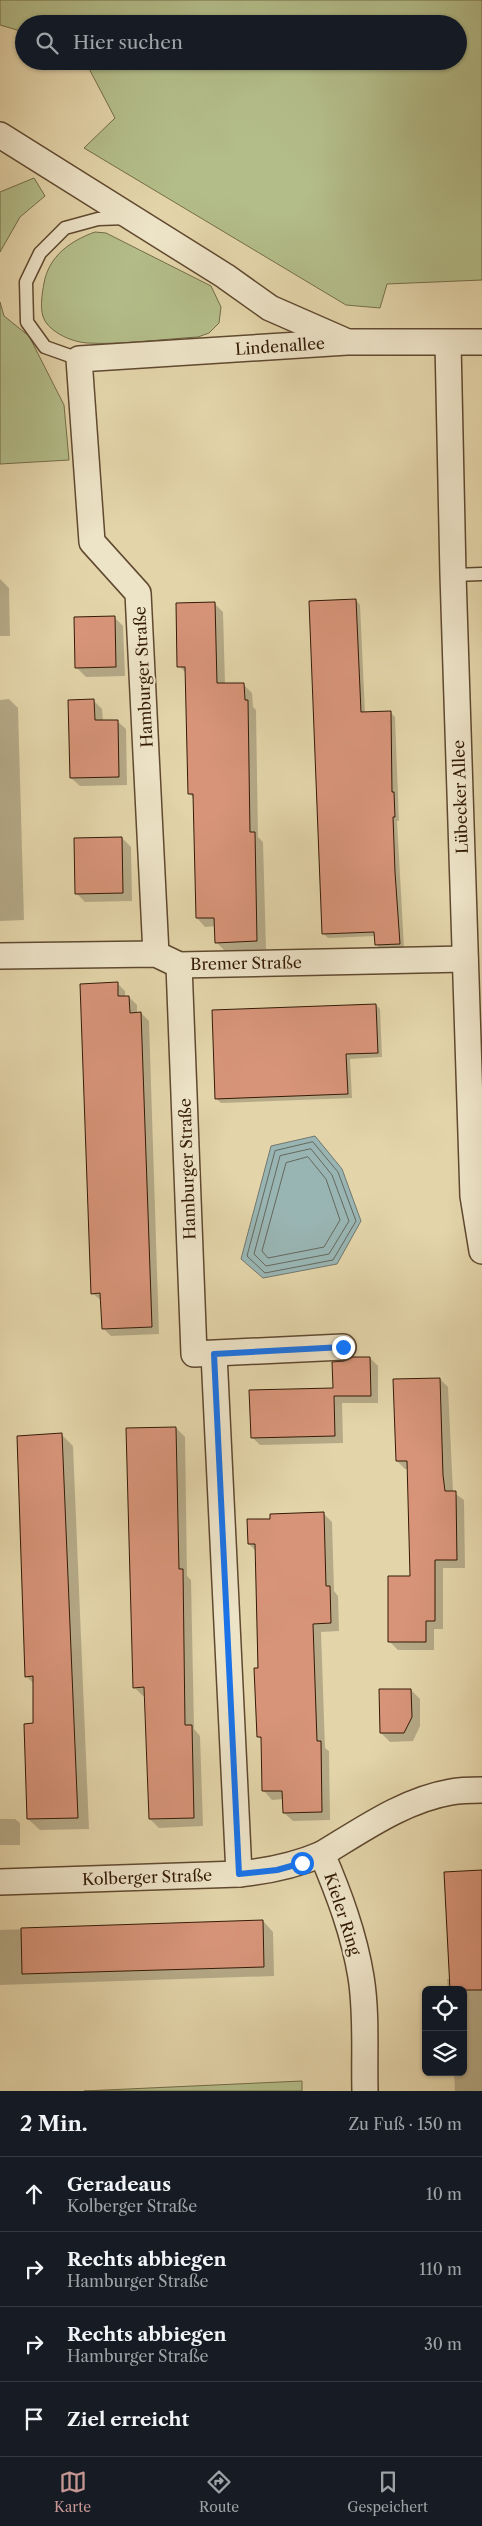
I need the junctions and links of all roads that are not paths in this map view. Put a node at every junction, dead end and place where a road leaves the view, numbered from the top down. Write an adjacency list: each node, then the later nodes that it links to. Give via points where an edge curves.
1 (0, 135): 2 (street)
2 (134, 217): 3 (street, via 270,308); 6 (lane, via 98,219 65,228 40,252 26,282 27,322 45,346)
3 (348, 342): 5 (street, Lindenallee); 6 (street, Lindenallee)
4 (482, 342): 5 (street, Lindenallee)
5 (448, 343): 8 (street, Lübecker Allee)
6 (79, 359): 9 (street, Hamburger Straße, via 92,542 138,594)
7 (482, 574): 8 (lane)
8 (453, 575): 11 (street, Lübecker Allee)
9 (156, 954): 10 (street, Bremer Straße); 12 (street, Bremer Straße)
10 (0, 956)
11 (465, 959): 12 (street, Bremer Straße); 13 (street, Lübecker Allee)
12 (179, 965): 16 (street, Hamburger Straße, via 194,1354)
13 (475, 1046): 14 (street, Lübecker Allee, via 473,1196)
14 (482, 1251)
15 (343, 1347): 16 (street, Hamburger Straße)
16 (214, 1354): 19 (street)
17 (482, 1790): 18 (street, Kieler Ring, via 451,1791 420,1800)
18 (322, 1854): 19 (street, Kolberger Straße, via 277,1870); 21 (street, Kieler Ring, via 354,1939 361,1979)
19 (239, 1874): 20 (street, Kolberger Straße)
20 (0, 1882)
21 (365, 2091)

